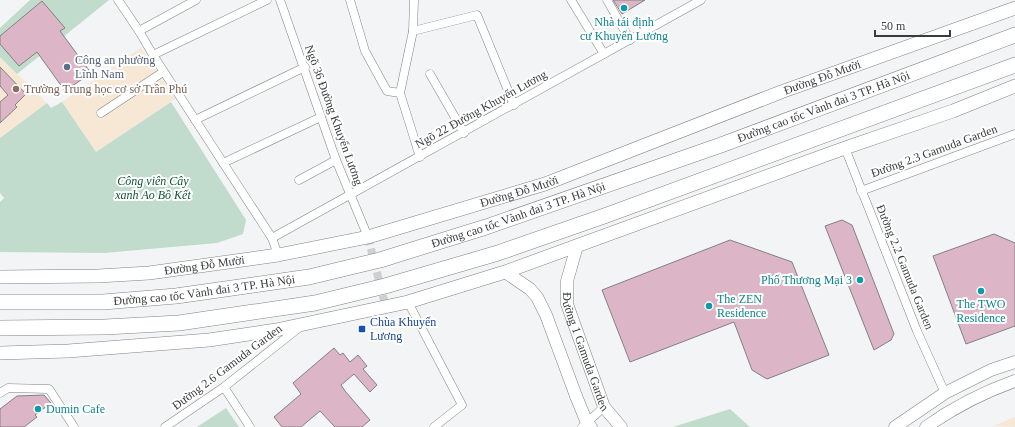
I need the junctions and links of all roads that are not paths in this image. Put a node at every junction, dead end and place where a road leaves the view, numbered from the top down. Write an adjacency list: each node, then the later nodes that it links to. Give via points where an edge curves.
1 (118, 0): 11 (street)
2 (196, 0): 11 (street)
3 (266, 0): 16 (street)
4 (280, 0): 18 (street, Ngõ 36 Đường Khuyến Lương)
5 (350, 0): 22 (street, via 369,58 387,91)
6 (414, 0): 12 (street)
7 (571, 0): 15 (street)
8 (607, 0): 14 (street)
9 (701, 0): 14 (street, Ngõ 22 Đường Khuyến Lương)
10 (1015, 8): 36 (main road, Đường Đỗ Mười, via 781,92 545,184)
11 (139, 31): 16 (street)
12 (413, 31): 22 (street); 23 (street, via 477,15)
13 (1015, 35): 42 (highway, Đường cao tốc Vành đai 3 TP. Hà Nội, via 714,147 486,227 380,260 310,277 176,296 103,302)
14 (630, 40): 15 (street, Ngõ 22 Đường Khuyến Lương)
15 (604, 54): 23 (street, Ngõ 22 Đường Khuyến Lương)
16 (153, 55): 19 (street)
17 (1015, 65): 45 (highway, via 607,216 498,253 385,286 315,303 178,323 105,328)
18 (305, 67): 25 (street, Ngõ 36 Đường Khuyến Lương); 26 (street)
19 (164, 72): 24 (street); 26 (street)
20 (430, 74): 27 (street)
21 (1015, 86): 29 (main road, via 953,111)
22 (400, 93): 30 (street)
23 (514, 104): 27 (street, Ngõ 22 Đường Khuyến Lương)
24 (101, 113)
25 (322, 117): 31 (street, Ngõ 36 Đường Khuyến Lương); 32 (street)
26 (195, 120): 32 (street)
27 (464, 133): 30 (street, Ngõ 22 Đường Khuyến Lương)
28 (1015, 134): 34 (street, Đường 2.3 Gamuda Garden)
29 (845, 148): 34 (street, Đường 2.2 Gamuda Garden); 38 (main road)
30 (420, 157): 35 (street, Ngõ 22 Đường Khuyến Lương)
31 (336, 160): 33 (street); 35 (street, Ngõ 36 Đường Khuyến Lương)
32 (224, 163): 37 (street)
33 (299, 180)
34 (862, 191): 51 (street, Đường 2.2 Gamuda Garden, via 917,331)
35 (350, 196): 36 (street, Ngõ 36 Đường Khuyến Lương); 37 (street, Ngõ 22 Đường Khuyến Lương)
36 (368, 237): 39 (main road, Đường Đỗ Mười)
37 (272, 238): 39 (street)
38 (577, 246): 40 (main road); 52 (street, Đường 1 Gamuda Garden, via 567,281 567,304)
39 (278, 255): 41 (main road, Đường Đỗ Mười, via 149,273)
40 (506, 272): 43 (main road); 54 (street, Đường 1 Gamuda Garden, via 537,297)
41 (0, 277)
42 (0, 302)
43 (408, 302): 44 (main road); 58 (street, via 462,404)
44 (303, 325): 46 (main road, via 209,340 68,351); 49 (street, Đường 2.6 Gamuda Garden)
45 (0, 328)
46 (0, 353)
47 (1015, 362): 51 (street, via 992,370)
48 (1015, 381): 53 (street)
49 (224, 386): 56 (street, Đường 2.6 Gamuda Garden); 57 (street)
50 (0, 393): 55 (street, via 8,388 49,389)
51 (945, 394): 53 (street); 60 (street)
52 (604, 407): 54 (street); 59 (street, Đường 1 Gamuda Garden)
53 (953, 410): 61 (street)
54 (587, 426)
55 (74, 427)
56 (166, 427)
57 (250, 427)
58 (434, 427)
59 (622, 427)
60 (895, 427)
61 (926, 427)

